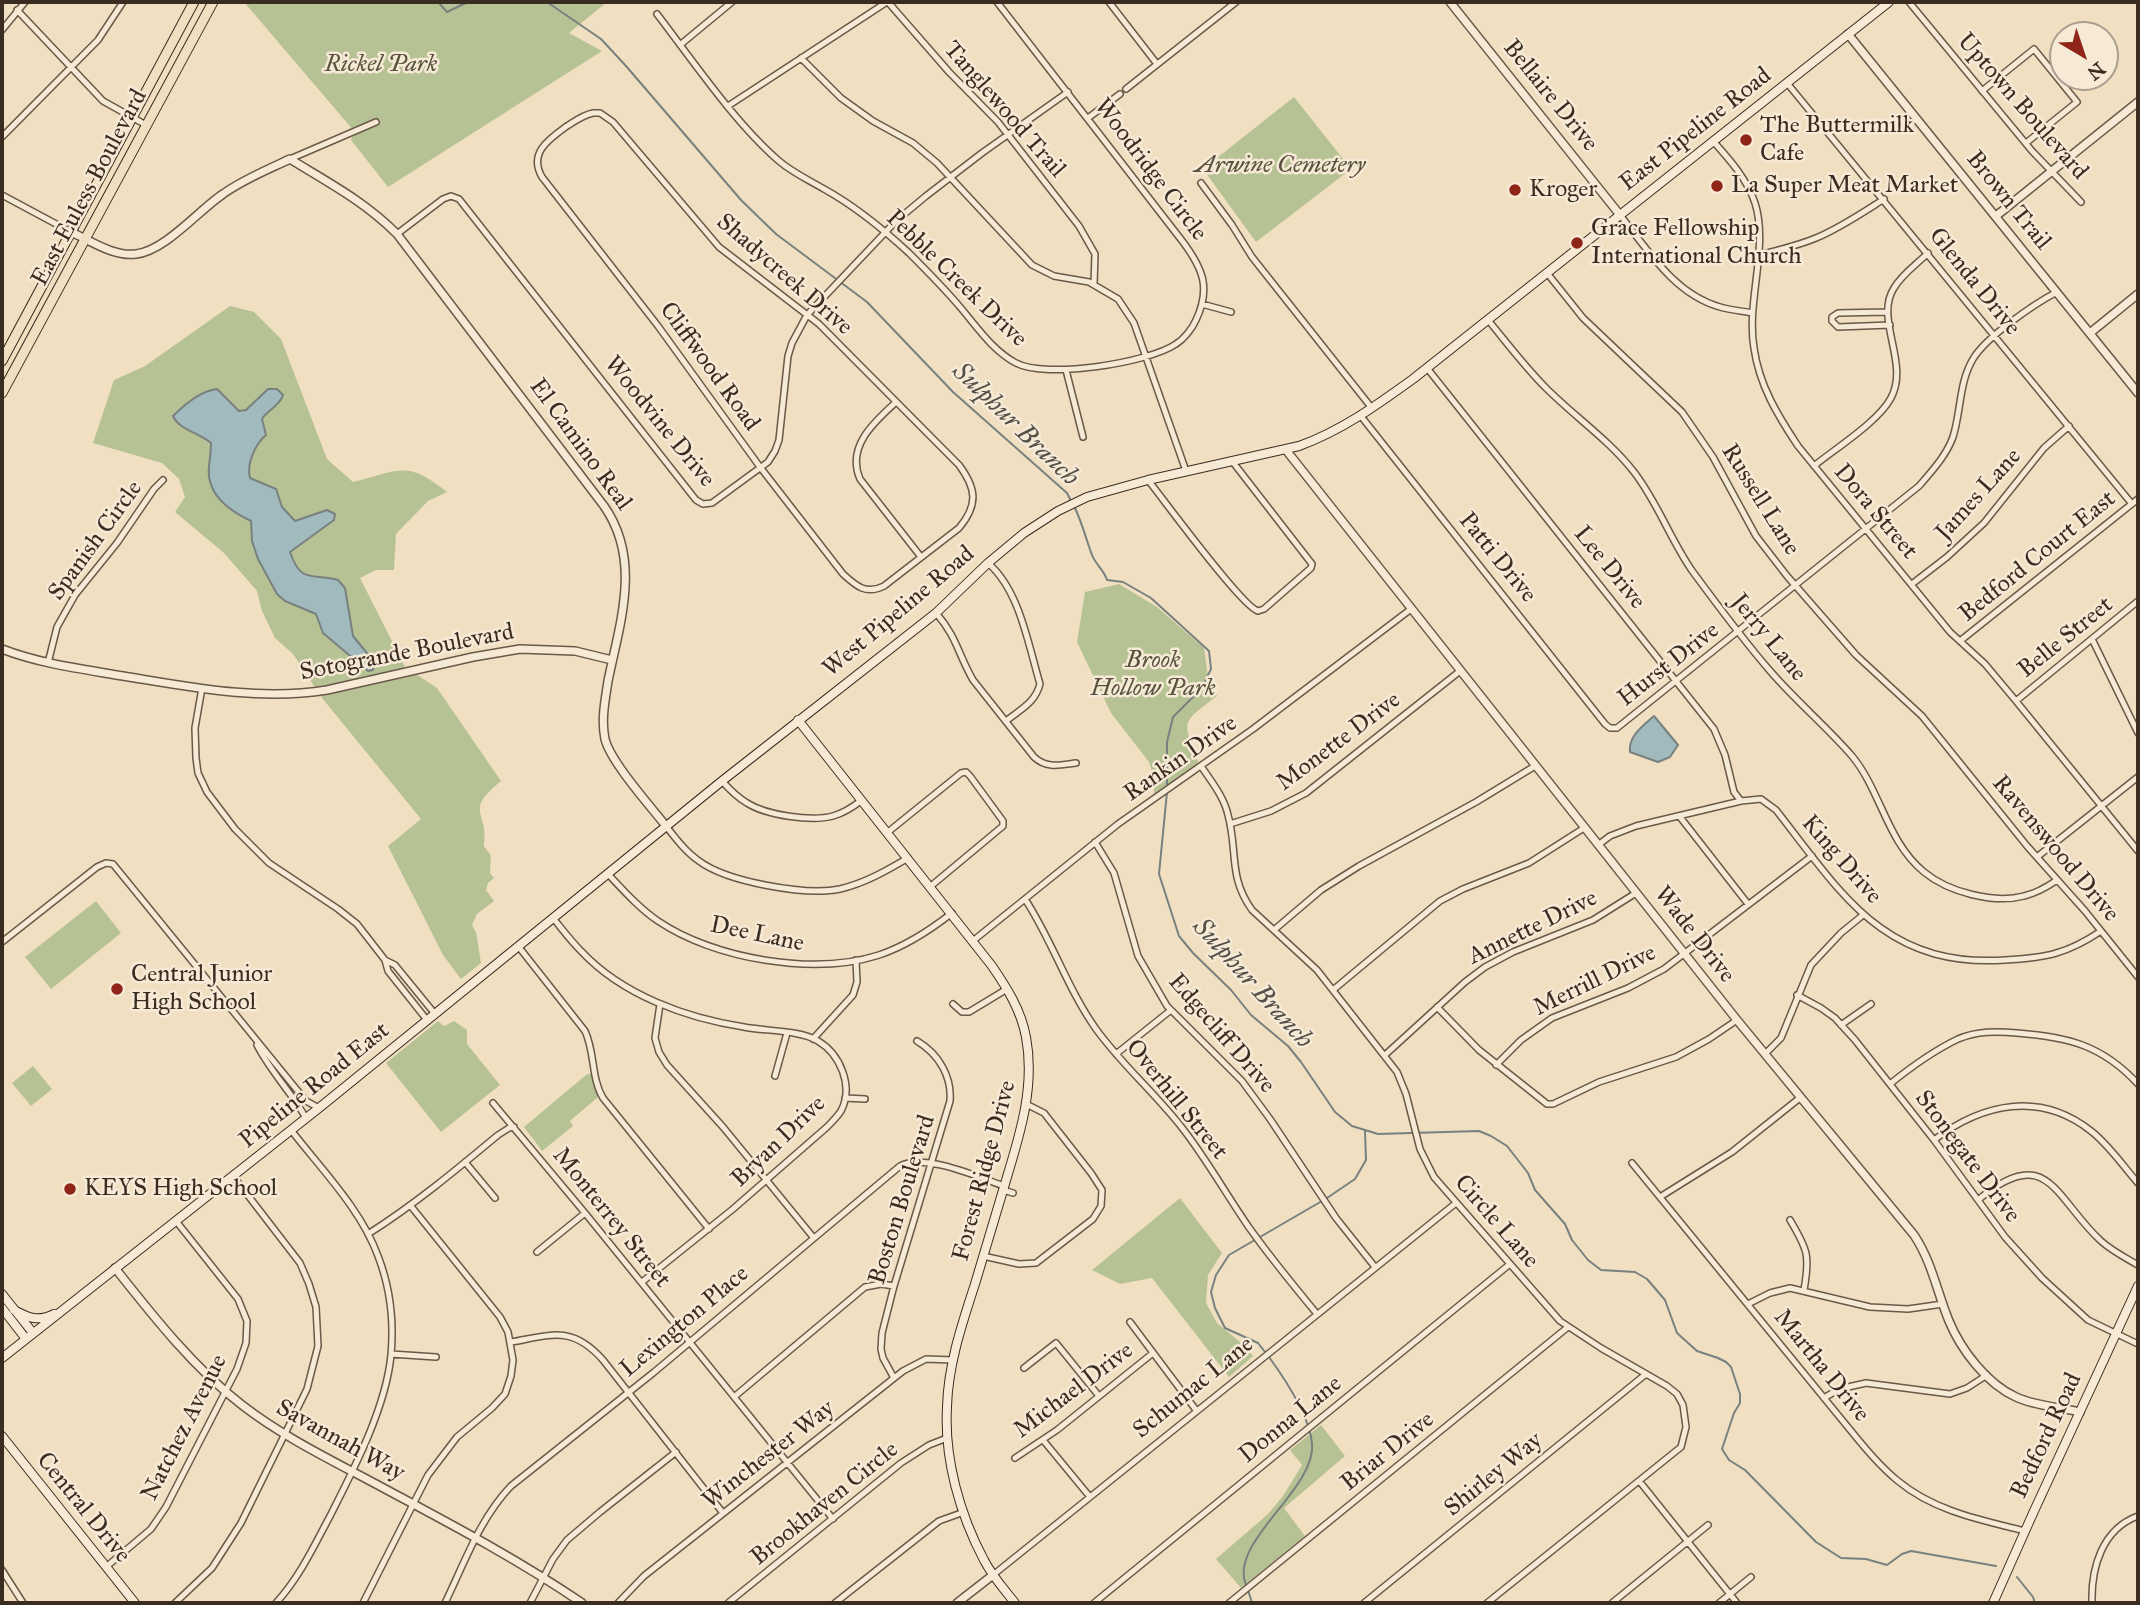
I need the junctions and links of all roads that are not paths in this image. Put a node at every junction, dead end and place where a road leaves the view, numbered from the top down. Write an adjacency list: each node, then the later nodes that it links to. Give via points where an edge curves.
1 (25, 2): 13 (street)
2 (123, 2): 20 (street)
3 (194, 2): 28 (main road, East Euless Boulevard)
4 (213, 2): 31 (main road, East Euless Boulevard)
5 (732, 2): 17 (street)
6 (888, 2): 18 (street); 32 (street, Tanglewood Trail)
7 (998, 2): 24 (street, Woodridge Circle)
8 (1109, 2): 19 (street)
9 (1236, 2): 19 (street)
10 (1450, 2): 44 (street, Bellaire Drive)
11 (1889, 2): 16 (main road, East Pipeline Road)
12 (1909, 2): 23 (street, Uptown Boulevard)
13 (17, 10): 15 (street); 20 (street)
14 (657, 15): 17 (street, Pebble Creek Drive)
15 (2, 30)
16 (1848, 34): 21 (main road, East Pipeline Road); 45 (street, Brown Trail)
17 (680, 45): 27 (street, Pebble Creek Drive)
18 (801, 58): 27 (street); 39 (street, via 841,98 922,149)
19 (1157, 64): 22 (street)
20 (72, 68): 28 (street, via 103,101); 33 (street)
21 (1787, 83): 34 (main road, East Pipeline Road); 42 (street, Glenda Drive)
22 (1126, 89)
23 (1982, 91): 35 (street, Uptown Boulevard); 35 (street, via 2034,49 2043,59 2077,102)
24 (1068, 92): 29 (street, Woodridge Circle); 32 (street, Woodvine Drive)
25 (1120, 94): 29 (street)
26 (2138, 102): 38 (street)
27 (729, 106): 47 (street, Pebble Creek Drive, via 781,163)
28 (131, 117): 31 (street); 46 (main road, East Euless Boulevard)
29 (1088, 118): 56 (street, Woodridge Circle, via 1193,256 1203,276)
30 (376, 122): 36 (street)
31 (146, 125): 49 (main road, East Euless Boulevard)
32 (1008, 135): 39 (street, Woodvine Drive); 53 (street, Tanglewood Trail, via 1090,242 1095,254)
33 (2, 137)
34 (1713, 141): 44 (main road, East Pipeline Road); 51 (street, Dora Street, via 1751,194 1759,222)
35 (2026, 143): 38 (street, Uptown Boulevard)
36 (290, 159): 48 (street, El Camino Real, via 368,207); 49 (street, via 223,193 147,252 123,254)
37 (538, 160): 60 (street, Shadycreek Drive, via 545,143 577,119 593,113 608,117 719,247); 80 (street, Cliffwood Road, via 542,177)
38 (2052, 171): 43 (street, Uptown Boulevard); 45 (street)
39 (951, 177): 47 (street, Woodvine Drive); 53 (street, via 1032,265 1054,276)
40 (1201, 183): 73 (street, via 1252,257)
41 (2, 195): 46 (street)
42 (1884, 199): 50 (street, Glenda Drive); 51 (street, via 1824,235)
43 (2081, 202)
44 (1620, 215): 52 (main road, East Pipeline Road); 59 (street, via 1684,289 1720,307)
45 (1996, 216): 54 (street, Brown Trail)
46 (71, 232): 49 (street); 66 (main road, East Euless Boulevard)
47 (885, 232): 60 (street, Woodvine Drive); 68 (street, Pebble Creek Drive, via 940,284 1002,354 1032,369)
48 (397, 234): 80 (street, Woodvine Drive, via 443,199 459,199 696,500 706,504 717,501); 98 (street, El Camino Real, via 616,524 626,564)
49 (85, 239): 69 (main road, East Euless Boulevard)
50 (1928, 253): 58 (street, via 1892,290); 64 (street, Glenda Drive)
51 (1757, 256): 59 (street, Dora Street)
52 (1547, 273): 61 (main road, East Pipeline Road); 90 (street, Russell Lane, via 1583,318 1682,412 1713,457 1756,536)
53 (1094, 284): 65 (street, via 1118,299)
54 (2057, 292): 63 (street, Brown Trail); 64 (street, Hurst Drive)
55 (2138, 294): 63 (street)
56 (1202, 304): 57 (street); 65 (street, via 1180,342)
57 (1231, 312)
58 (1888, 312): 62 (street); 62 (street, via 1838,313 1832,321 1838,327)
59 (1752, 313): 79 (street, Dora Street, via 1753,347 1766,391)
60 (807, 315): 72 (street, Shadycreek Drive); 80 (street, Woodvine Drive, via 788,356 779,440 772,457)
61 (1488, 320): 67 (main road, East Pipeline Road); 94 (street, Jerry Lane, via 1545,387 1634,473 1693,571)
62 (1890, 325): 79 (street, via 1897,366 1891,398 1878,415)
63 (2090, 333): 71 (street, Brown Trail)
64 (1996, 335): 75 (street, Glenda Drive); 86 (street, Hurst Drive, via 1967,371 1952,439 1939,463 1919,486)
65 (1146, 356): 68 (street, Pebble Creek Drive); 81 (street)
66 (2, 361)
67 (1427, 368): 73 (main road, East Pipeline Road); 101 (street, Lee Drive)
68 (1066, 370): 76 (street)
69 (6, 377): 70 (main road, East Euless Boulevard)
70 (2, 393)
71 (2138, 393)
72 (895, 403): 87 (street, via 861,440 857,472); 87 (street, Shadycreek Drive, via 959,465 973,492 965,520)
73 (1371, 407): 74 (main road, East Pipeline Road)
74 (1360, 415): 77 (main road, West Pipeline Road, via 1317,440); 106 (street, Patti Drive)
75 (2069, 426): 85 (street, Glenda Drive); 89 (street, James Lane, via 1977,530)
76 (1083, 437)
77 (1286, 450): 78 (main road, West Pipeline Road); 92 (street, Wade Drive)
78 (1232, 461): 81 (main road, West Pipeline Road); 83 (street, via 1312,564 1258,611 1228,582)
79 (1814, 466): 86 (street, Dora Street)
80 (760, 467): 87 (street, Cliffwood Road, via 855,586 871,590 884,586)
81 (1186, 471): 83 (main road, West Pipeline Road)
82 (163, 480): 99 (street, Spanish Circle, via 75,595 57,627)
83 (1148, 480): 88 (main road, West Pipeline Road, via 1087,497 1058,511)
84 (2138, 499): 85 (street, Bedford Court East)
85 (2132, 504): 96 (street, Bedford Court East)
86 (1867, 528): 89 (street, Dora Street); 90 (street, Hurst Drive)
87 (921, 557)
88 (988, 563): 93 (main road, West Pipeline Road); 105 (street, via 1013,596 1040,684 1033,700)
89 (1912, 584): 96 (street, Dora Street)
90 (1796, 586): 94 (street, Hurst Drive); 108 (street, Russell Lane, via 1856,655)
91 (2138, 601): 95 (street, Belle Street)
92 (1411, 609): 100 (street, Wade Drive); 110 (street, Rankin Drive)
93 (936, 613): 104 (main road, West Pipeline Road); 105 (street, via 956,640 973,680)
94 (1739, 632): 101 (street, Hurst Drive); 129 (street, Jerry Lane, via 1857,763 1898,842 1925,873 1958,891 2005,898 2027,895)
95 (2092, 639): 103 (street, Belle Street); 107 (street)
96 (1960, 641): 103 (street, Dora Street)
97 (2, 649): 99 (street, Sotogrande Boulevard)
98 (612, 660): 102 (street, Sotogrande Boulevard, via 575,651 520,649 288,695); 119 (street, El Camino Real, via 603,708 606,744)
99 (48, 663): 102 (street, Sotogrande Boulevard)
100 (1460, 671): 111 (street, Wade Drive); 118 (street, Monette Drive, via 1306,793)
101 (1677, 681): 106 (street, Hurst Drive, via 1617,729); 115 (street, Lee Drive, via 1720,739 1732,786)
102 (202, 688): 143 (street, via 196,758 206,790 252,848 357,924)
103 (2017, 701): 116 (street, Dora Street)
104 (799, 720): 113 (main road, West Pipeline Road); 114 (main road, Forest Ridge Drive)
105 (1006, 721): 109 (street, via 1040,762 1054,766)
106 (1605, 724)
107 (2138, 733)
108 (1946, 744): 126 (street, Ravenswood Drive)
109 (1076, 763)
110 (1201, 766): 118 (street, Circle Lane, via 1225,806); 122 (street, Rankin Drive)
111 (1535, 766): 120 (street, Wade Drive); 137 (street, via 1321,890)
112 (2138, 777): 116 (street)
113 (722, 781): 114 (street, via 748,804 783,815 834,816); 119 (main road, West Pipeline Road)
114 (862, 800): 121 (main road, Forest Ridge Drive)
115 (1741, 801): 117 (street, King Drive); 125 (street, King Drive, via 1766,801)
116 (2102, 806): 124 (street, Dora Street); 126 (street)
117 (1680, 817): 123 (street, King Drive, via 1622,830); 133 (street)
118 (1230, 824): 137 (street, Circle Lane, via 1235,874 1242,894)
119 (666, 827): 127 (street, via 707,866 783,888 844,888); 128 (main road, West Pipeline Road)
120 (1584, 828): 123 (street, Wade Drive); 147 (street, via 1529,863 1440,901)
121 (888, 832): 127 (main road, Forest Ridge Drive); 130 (street, via 961,773 970,776 1003,826)
122 (1095, 842): 132 (street, Rankin Drive); 153 (street, Edgecliff Drive, via 1114,873 1138,956)
123 (1598, 845): 131 (street, Wade Drive)
124 (2138, 851)
125 (1812, 856): 133 (street, Merrill Drive); 135 (street, King Drive)
126 (2037, 857): 129 (street, Ravenswood Drive)
127 (908, 858): 130 (main road, Forest Ridge Drive)
128 (608, 874): 136 (main road, West Pipeline Road); 144 (street, Dee Lane, via 655,919 727,951 786,963)
129 (2057, 880): 138 (street, Ravenswood Drive)
130 (931, 886): 134 (main road, Forest Ridge Drive)
131 (1636, 894): 142 (street, Wade Drive); 152 (street, Annette Drive, via 1593,920 1492,963)
132 (1025, 899): 139 (street, Rankin Drive); 162 (street, Overhill Street, via 1070,987)
133 (1748, 904): 142 (street, Merrill Drive)
134 (952, 914): 139 (main road, Forest Ridge Drive); 144 (street, Dee Lane, via 903,946)
135 (1863, 915): 138 (street, King Drive, via 1882,931 1930,953 1979,961 2056,954); 148 (street, via 1820,952)
136 (553, 918): 141 (main road, West Pipeline Road); 149 (street, Bryan Drive, via 605,972)
137 (1274, 930): 147 (street, Circle Lane)
138 (2101, 931): 145 (street, Ravenswood Drive)
139 (974, 940): 146 (main road, Forest Ridge Drive)
140 (2, 942): 159 (street, via 97,867 113,864)
141 (519, 946): 154 (main road, Pipeline Road East); 195 (street, via 585,1031 603,1098)
142 (1685, 954): 156 (street, Wade Drive); 165 (street, Merrill Drive, via 1628,988 1552,1018)
143 (385, 960): 154 (street, via 395,965); 155 (street, via 388,971)
144 (856, 960): 160 (street, via 853,995)
145 (2138, 977)
146 (1007, 989): 150 (street, via 969,1012); 173 (main road, Forest Ridge Drive, via 1026,1036 1030,1069)
147 (1333, 990): 164 (street, Circle Lane)
148 (1797, 995): 157 (street, Stonegate Drive); 163 (street, via 1781,1038)
149 (660, 1004): 158 (street, Bryan Drive, via 707,1021); 183 (street, via 655,1038 659,1052)
150 (953, 1004)
151 (1871, 1004): 157 (street)
152 (1437, 1007): 164 (street, Annette Drive); 165 (street)
153 (1171, 1010): 162 (street); 203 (street, Edgecliff Drive, via 1242,1081)
154 (435, 1014): 155 (main road, Pipeline Road East)
155 (427, 1020): 174 (main road, Pipeline Road East)
156 (1737, 1020): 163 (street, Wade Drive); 165 (street, via 1676,1057 1548,1104)
157 (1842, 1026): 167 (street, Stonegate Drive)
158 (787, 1033): 160 (street, Bryan Drive); 166 (street)
159 (254, 1039): 174 (street, via 306,1101); 175 (street)
160 (813, 1039): 170 (street, Bryan Drive, via 839,1063)
161 (917, 1041): 181 (street, Boston Boulevard, via 942,1066 950,1084 950,1101)
162 (1116, 1054): 214 (street, Overhill Street, via 1185,1132 1258,1239)
163 (1765, 1054): 169 (street, Wade Drive)
164 (1385, 1055): 190 (street, Circle Lane, via 1402,1082 1418,1142 1434,1177)
165 (1496, 1065)
166 (775, 1076)
167 (1889, 1084): 168 (street, via 1958,1040 1995,1031 2073,1041 2114,1061); 178 (street, Stonegate Drive)
168 (2138, 1084)
169 (1801, 1097): 187 (street, via 1724,1158); 210 (street, Wade Drive, via 1914,1235 1930,1263)
170 (845, 1098): 171 (street); 183 (street, Bryan Drive, via 836,1118)
171 (865, 1099)
172 (493, 1102): 176 (street, Monterrey Street)
173 (1026, 1104): 185 (main road, Forest Ridge Drive); 199 (street, via 1044,1113 1091,1173 1102,1190 1101,1206 1093,1219 1036,1263 1019,1264)
174 (319, 1108): 175 (main road, Pipeline Road East)
175 (306, 1118): 177 (main road, Pipeline Road East)
176 (514, 1127): 179 (street); 192 (street, Monterrey Street)
177 (291, 1130): 182 (main road, Pipeline Road East); 196 (street)
178 (1934, 1140): 184 (street, via 1967,1119 1999,1107 2043,1108 2092,1132); 189 (street, Stonegate Drive)
179 (465, 1162): 188 (street); 191 (street)
180 (1632, 1163): 187 (street, Martha Drive)
181 (933, 1164): 185 (street, Lexington Place); 197 (street, Lexington Place, via 912,1161 900,1166); 205 (street, Boston Boulevard)
182 (233, 1176): 194 (main road, Pipeline Road East); 238 (street, via 295,1254 316,1307 316,1361)
183 (767, 1181): 195 (street, Bryan Drive); 197 (street)
184 (2138, 1183)
185 (1004, 1188): 186 (street, Lexington Place); 199 (main road, Forest Ridge Drive)
186 (1013, 1193)
187 (1660, 1197): 209 (street, Martha Drive)
188 (495, 1198)
189 (1978, 1200): 201 (street, via 2009,1178 2023,1174 2042,1177 2101,1241); 217 (street, Stonegate Drive, via 2023,1258 2070,1306)
190 (1457, 1203): 200 (street, Circle Lane); 203 (street, Schumac Lane)
191 (410, 1205): 196 (street); 219 (street, via 506,1325)
192 (585, 1213): 198 (street); 204 (street, Monterrey Street)
193 (1790, 1220): 207 (street, via 1806,1248)
194 (176, 1221): 202 (main road, Pipeline Road East); 231 (street, Natchez Avenue, via 238,1299 247,1321 246,1343)
195 (709, 1229): 204 (street, Bryan Drive)
196 (368, 1234): 223 (street, via 389,1299)
197 (813, 1237): 220 (street, Lexington Place)
198 (537, 1252)
199 (984, 1255): 226 (main road, Forest Ridge Drive)
200 (1510, 1264): 216 (street, Circle Lane); 276 (street, Donna Lane)
201 (2138, 1265)
202 (115, 1268): 213 (main road, Pipeline Road East); 231 (street, Savannah Way, via 185,1351)
203 (1375, 1268): 214 (street, Schumac Lane)
204 (642, 1282): 220 (street, Monterrey Street)
205 (894, 1286): 230 (street, Boston Boulevard, via 881,1349); 234 (street, via 865,1287)
206 (2138, 1286): 217 (main road, Bedford Road)
207 (1804, 1290): 209 (street, via 1784,1288); 210 (street, via 1870,1307 1908,1309)
208 (2, 1294): 212 (main road)
209 (1748, 1304): 235 (street, Martha Drive)
210 (1943, 1304): 229 (street, Wade Drive, via 1958,1340)
211 (2, 1308): 218 (main road)
212 (14, 1310): 213 (main road, via 37,1319); 218 (main road)
213 (62, 1310): 218 (main road, Pipeline Road East)
214 (1317, 1314): 236 (street, Schumac Lane)
215 (1130, 1322): 222 (street)
216 (1568, 1327): 228 (street, Circle Lane); 277 (street, Briar Drive)
217 (2116, 1334): 221 (street, Stonegate Drive); 237 (main road, Bedford Road)
218 (29, 1336): 225 (main road, Pipeline Road East)
219 (511, 1342): 232 (street, via 555,1334 580,1339); 248 (street, via 513,1360 505,1394 450,1444)
220 (690, 1342): 232 (street, Lexington Place); 234 (street, Monterrey Street)
221 (2138, 1344)
222 (1153, 1353): 233 (street, Michael Drive); 236 (street)
223 (391, 1354): 224 (street); 245 (street, via 378,1408)
224 (436, 1357)
225 (2, 1358)
226 (953, 1360): 230 (street, Winchester Way, via 926,1359); 240 (main road, Forest Ridge Drive)
227 (1024, 1368): 233 (street, via 1056,1343)
228 (1646, 1374): 246 (street, Circle Lane, via 1677,1394 1686,1427 1681,1447); 278 (street, Shirley Way)
229 (1987, 1376): 235 (street, via 1950,1394 1866,1383); 237 (street, Wade Drive, via 2015,1397)
230 (894, 1378): 244 (street, Winchester Way)
231 (226, 1391): 238 (street, Savannah Way); 257 (street, Natchez Avenue, via 159,1518)
232 (629, 1392): 242 (street); 255 (street, Lexington Place, via 511,1486)
233 (1099, 1396): 241 (street, Michael Drive)
234 (734, 1397): 244 (street, Monterrey Street)
235 (1824, 1398): 254 (street, Martha Drive, via 1874,1458 1910,1490 1966,1516)
236 (1196, 1410): 247 (street, Schumac Lane)
237 (2080, 1412): 254 (main road, Bedford Road)
238 (285, 1434): 245 (street, Savannah Way); 265 (street, via 242,1523 220,1557)
239 (2, 1436): 257 (main road, Central Drive)
240 (947, 1438): 249 (main road, Forest Ridge Drive); 252 (street, Brookhaven Circle, via 901,1463)
241 (1043, 1440): 243 (street, Michael Drive); 247 (street)
242 (676, 1452): 250 (street); 260 (street, via 578,1530)
243 (1015, 1458)
244 (787, 1462): 250 (street, Winchester Way); 252 (street, Monterrey Street)
245 (352, 1471): 248 (street, Savannah Way); 266 (street, via 307,1559)
246 (1640, 1482): 256 (street); 279 (street, Circle Lane)
247 (1090, 1497): 259 (street, Schumac Lane)
248 (413, 1504): 255 (street, Savannah Way); 267 (street)
249 (964, 1512): 259 (main road, Forest Ridge Drive); 273 (street, via 939,1521)
250 (723, 1513): 271 (street, Winchester Way, via 644,1576)
251 (2138, 1516): 284 (street, via 2107,1540 2093,1575)
252 (833, 1519): 272 (street, Brookhaven Circle)
253 (1708, 1525): 256 (street)
254 (2025, 1531): 283 (main road, Bedford Road)
255 (477, 1539): 260 (street, Savannah Way); 268 (street, Lexington Place)
256 (1688, 1542): 262 (street); 280 (street)
257 (106, 1567): 264 (main road, Central Drive)
258 (2, 1570): 263 (street)
259 (993, 1575): 274 (street, Schumac Lane); 275 (main road, Forest Ridge Drive)
260 (543, 1577): 269 (street); 270 (street, Savannah Way)
261 (1751, 1577): 262 (street)
262 (1730, 1594): 281 (street); 282 (street)
263 (23, 1603)
264 (135, 1603)
265 (174, 1603)
266 (276, 1603)
267 (363, 1603)
268 (445, 1603)
269 (530, 1603)
270 (582, 1603)
271 (618, 1603)
272 (728, 1603)
273 (835, 1603)
274 (957, 1603)
275 (1015, 1603)
276 (1094, 1603)
277 (1229, 1603)
278 (1364, 1603)
279 (1487, 1603)
280 (1612, 1603)
281 (1719, 1603)
282 (1737, 1603)
283 (1993, 1603)
284 (2092, 1603)

